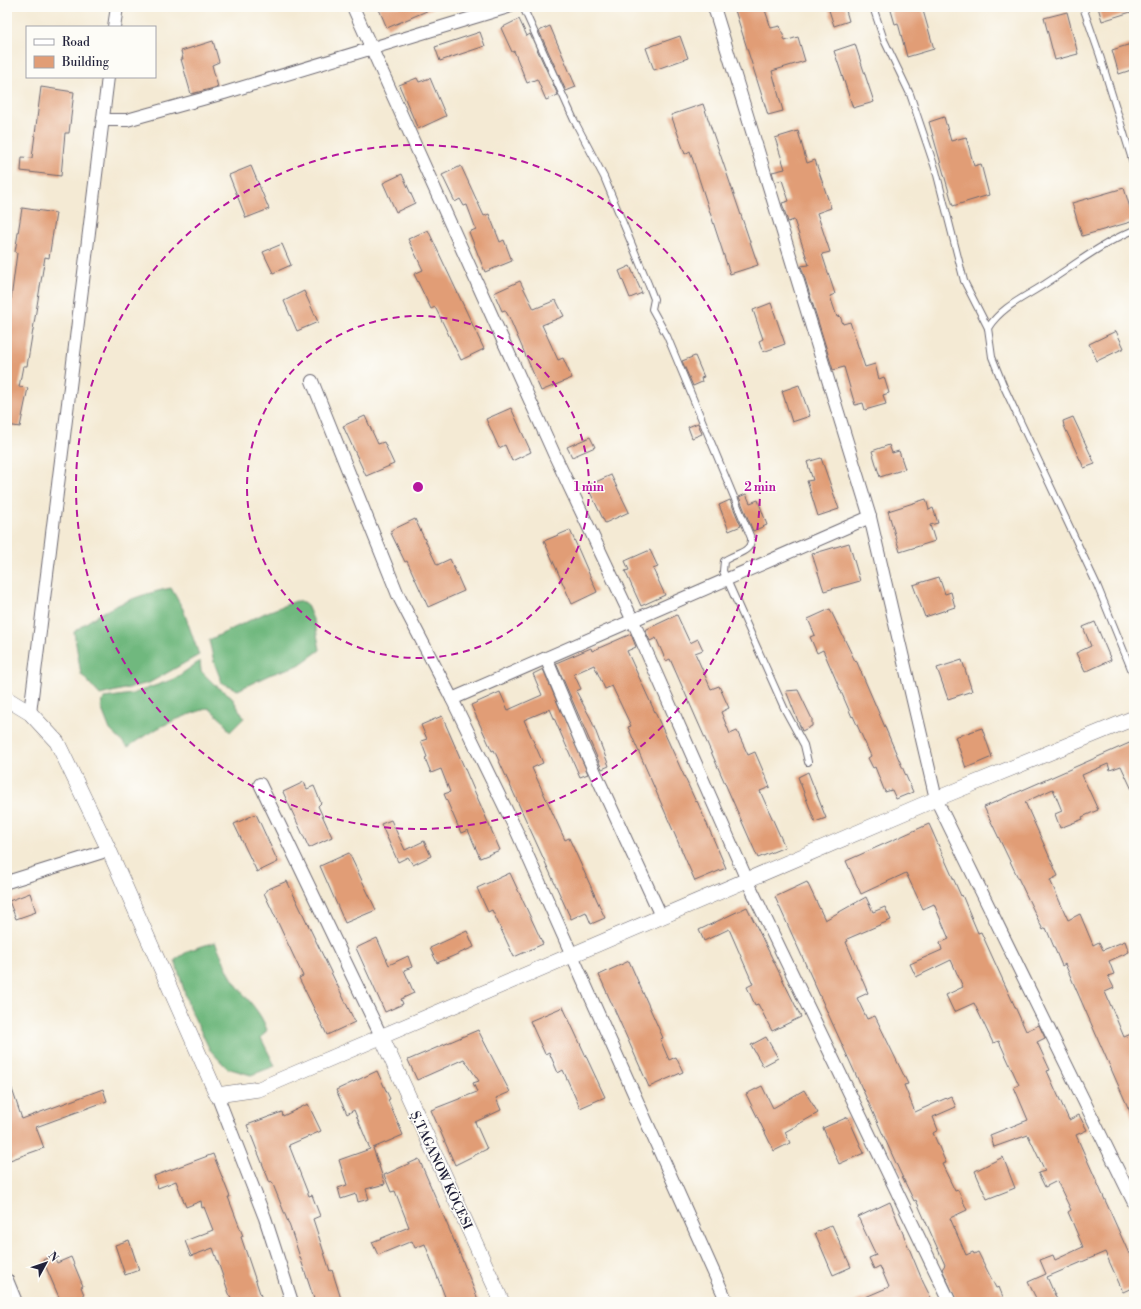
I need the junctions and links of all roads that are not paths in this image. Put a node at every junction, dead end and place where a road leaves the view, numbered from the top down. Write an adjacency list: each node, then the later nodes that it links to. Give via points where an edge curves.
1 (117, 7): 8 (street)
2 (353, 7): 9 (street)
3 (508, 7): 9 (street)
4 (523, 7): 17 (lane, via 574,120 604,177 652,293 652,308 667,336 751,538 748,549 724,561 723,571)
5 (714, 7): 16 (street)
6 (873, 7): 14 (lane, via 884,40 910,94 931,157 964,281)
7 (1083, 7): 12 (lane)
8 (114, 26)
9 (371, 48): 11 (street, via 127,120); 18 (street, via 555,456)
10 (108, 78): 11 (street)
11 (103, 120): 23 (street)
12 (1134, 166)
13 (1134, 230): 14 (lane, via 1081,258 1047,283 1008,306)
14 (988, 328): 20 (lane, via 992,357 1004,387 1097,585)
15 (312, 381): 22 (street, via 398,595)
16 (870, 517): 17 (street); 27 (street)
17 (728, 579): 18 (street); 25 (lane, via 741,614 804,745)
18 (633, 621): 19 (street); 29 (street)
19 (546, 658): 22 (street); 31 (street, via 582,744)
20 (1134, 676)
21 (7, 699): 23 (street)
22 (452, 699): 32 (street)
23 (30, 712): 28 (street, via 57,742)
24 (1134, 718): 27 (street)
25 (808, 762)
26 (260, 784): 33 (street)
27 (936, 799): 29 (street); 35 (street)
28 (109, 850): 30 (street); 34 (street)
29 (747, 880): 31 (street); 41 (street)
30 (7, 882)
31 (662, 916): 32 (street)
32 (571, 955): 33 (street); 40 (street)
33 (382, 1038): 34 (street, via 259,1090); 39 (street, Ş.TAGANOW KÖÇESI)
34 (217, 1095): 38 (street, via 265,1218)
35 (1134, 1203)
36 (7, 1280): 37 (street)
37 (16, 1302)
38 (292, 1302)
39 (502, 1302)
40 (727, 1302)
41 (950, 1302)

